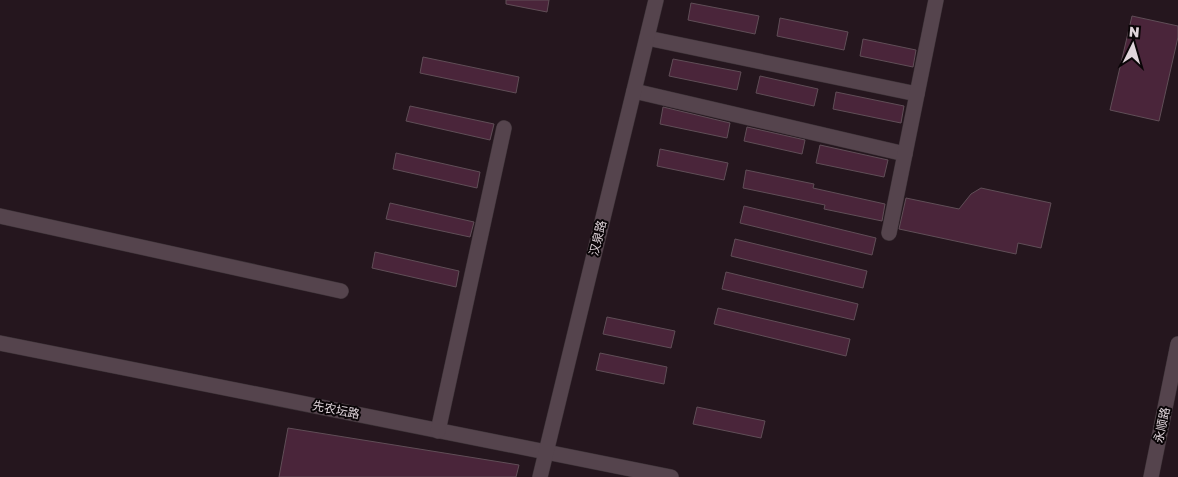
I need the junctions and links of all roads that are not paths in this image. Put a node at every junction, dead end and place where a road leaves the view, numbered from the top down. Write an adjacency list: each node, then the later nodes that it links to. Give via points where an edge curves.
1 (656, 0): 3 (street, 汉泉路)
2 (936, 0): 5 (street)
3 (647, 38): 4 (street, 汉泉路); 5 (street)
4 (634, 91): 7 (street); 14 (street, 汉泉路)
5 (917, 94): 7 (street)
6 (504, 128): 13 (street)
7 (905, 154): 9 (street)
8 (0, 216): 10 (street)
9 (889, 233)
10 (341, 291)
11 (0, 344): 13 (street, 先农坛路)
12 (1177, 354): 17 (street, 永顺路)
13 (438, 430): 14 (street, 先农坛路)
14 (546, 452): 15 (street, 汉泉路); 16 (street, 先农坛路)
15 (540, 477)
16 (672, 477)
17 (1151, 477)

